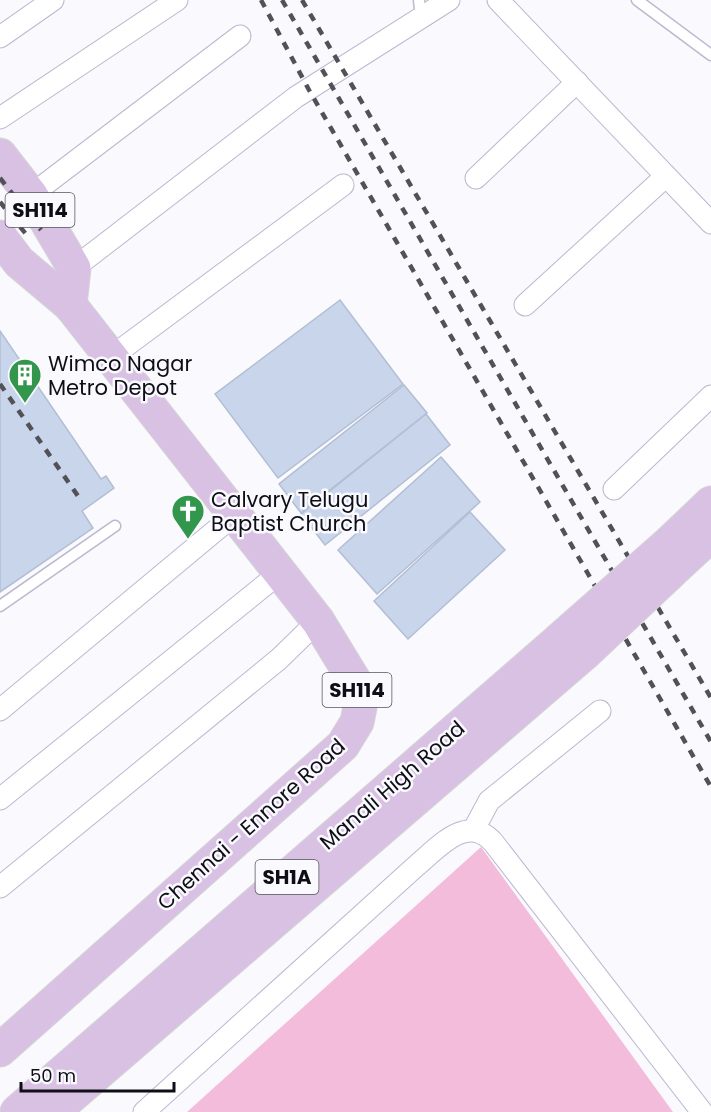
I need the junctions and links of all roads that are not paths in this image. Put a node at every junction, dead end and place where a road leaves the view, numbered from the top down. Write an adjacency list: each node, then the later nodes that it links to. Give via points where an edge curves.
1 (53, 0): 8 (street)
2 (177, 0): 11 (street)
3 (449, 0): 6 (street)
4 (498, 0): 10 (street)
5 (640, 1): 9 (lane)
6 (420, 9): 19 (street, via 296,97)
7 (240, 36): 16 (street)
8 (0, 37)
9 (710, 53)
10 (577, 82): 13 (street); 14 (street)
11 (0, 118)
12 (0, 155): 16 (main road, SH114)
13 (666, 176): 17 (street); 21 (street)
14 (476, 178)
15 (343, 184): 22 (street)
16 (31, 195): 19 (main road, SH114)
17 (711, 223)
18 (0, 237): 20 (main road, Chennai - Ennore Road / SH114, via 19,262)
19 (74, 268): 20 (main road)
20 (70, 305): 22 (main road, Chennai - Ennore Road / SH114)
21 (525, 305)
22 (111, 357): 26 (main road, Chennai - Ennore Road / SH114)
23 (711, 396): 24 (street)
24 (614, 489)
25 (711, 503): 29 (main road, Manali High Road / SH1A)
26 (233, 516): 30 (main road, Chennai - Ennore Road / SH114); 34 (street)
27 (115, 526): 31 (lane)
28 (711, 535): 29 (main road, Manali High Road / SH1A)
29 (670, 558): 33 (main road, Manali High Road / SH1A, bridge)
30 (281, 572): 32 (main road, Chennai - Ennore Road / SH114); 36 (street)
31 (0, 606)
32 (318, 621): 38 (street, via 279,659); 39 (main road, Chennai - Ennore Road / SH114, via 354,680 362,702 357,722 342,745)
33 (571, 647): 40 (main road, Manali High Road / SH1A); 41 (main road, Manali High Road / SH1A)
34 (0, 710)
35 (600, 711): 37 (street, via 489,801)
36 (0, 799)
37 (474, 829): 42 (street, via 455,836 415,867); 43 (street, via 493,842)
38 (0, 887)
39 (0, 1050)
40 (17, 1112)
41 (53, 1112)
42 (144, 1112)
43 (702, 1112)

